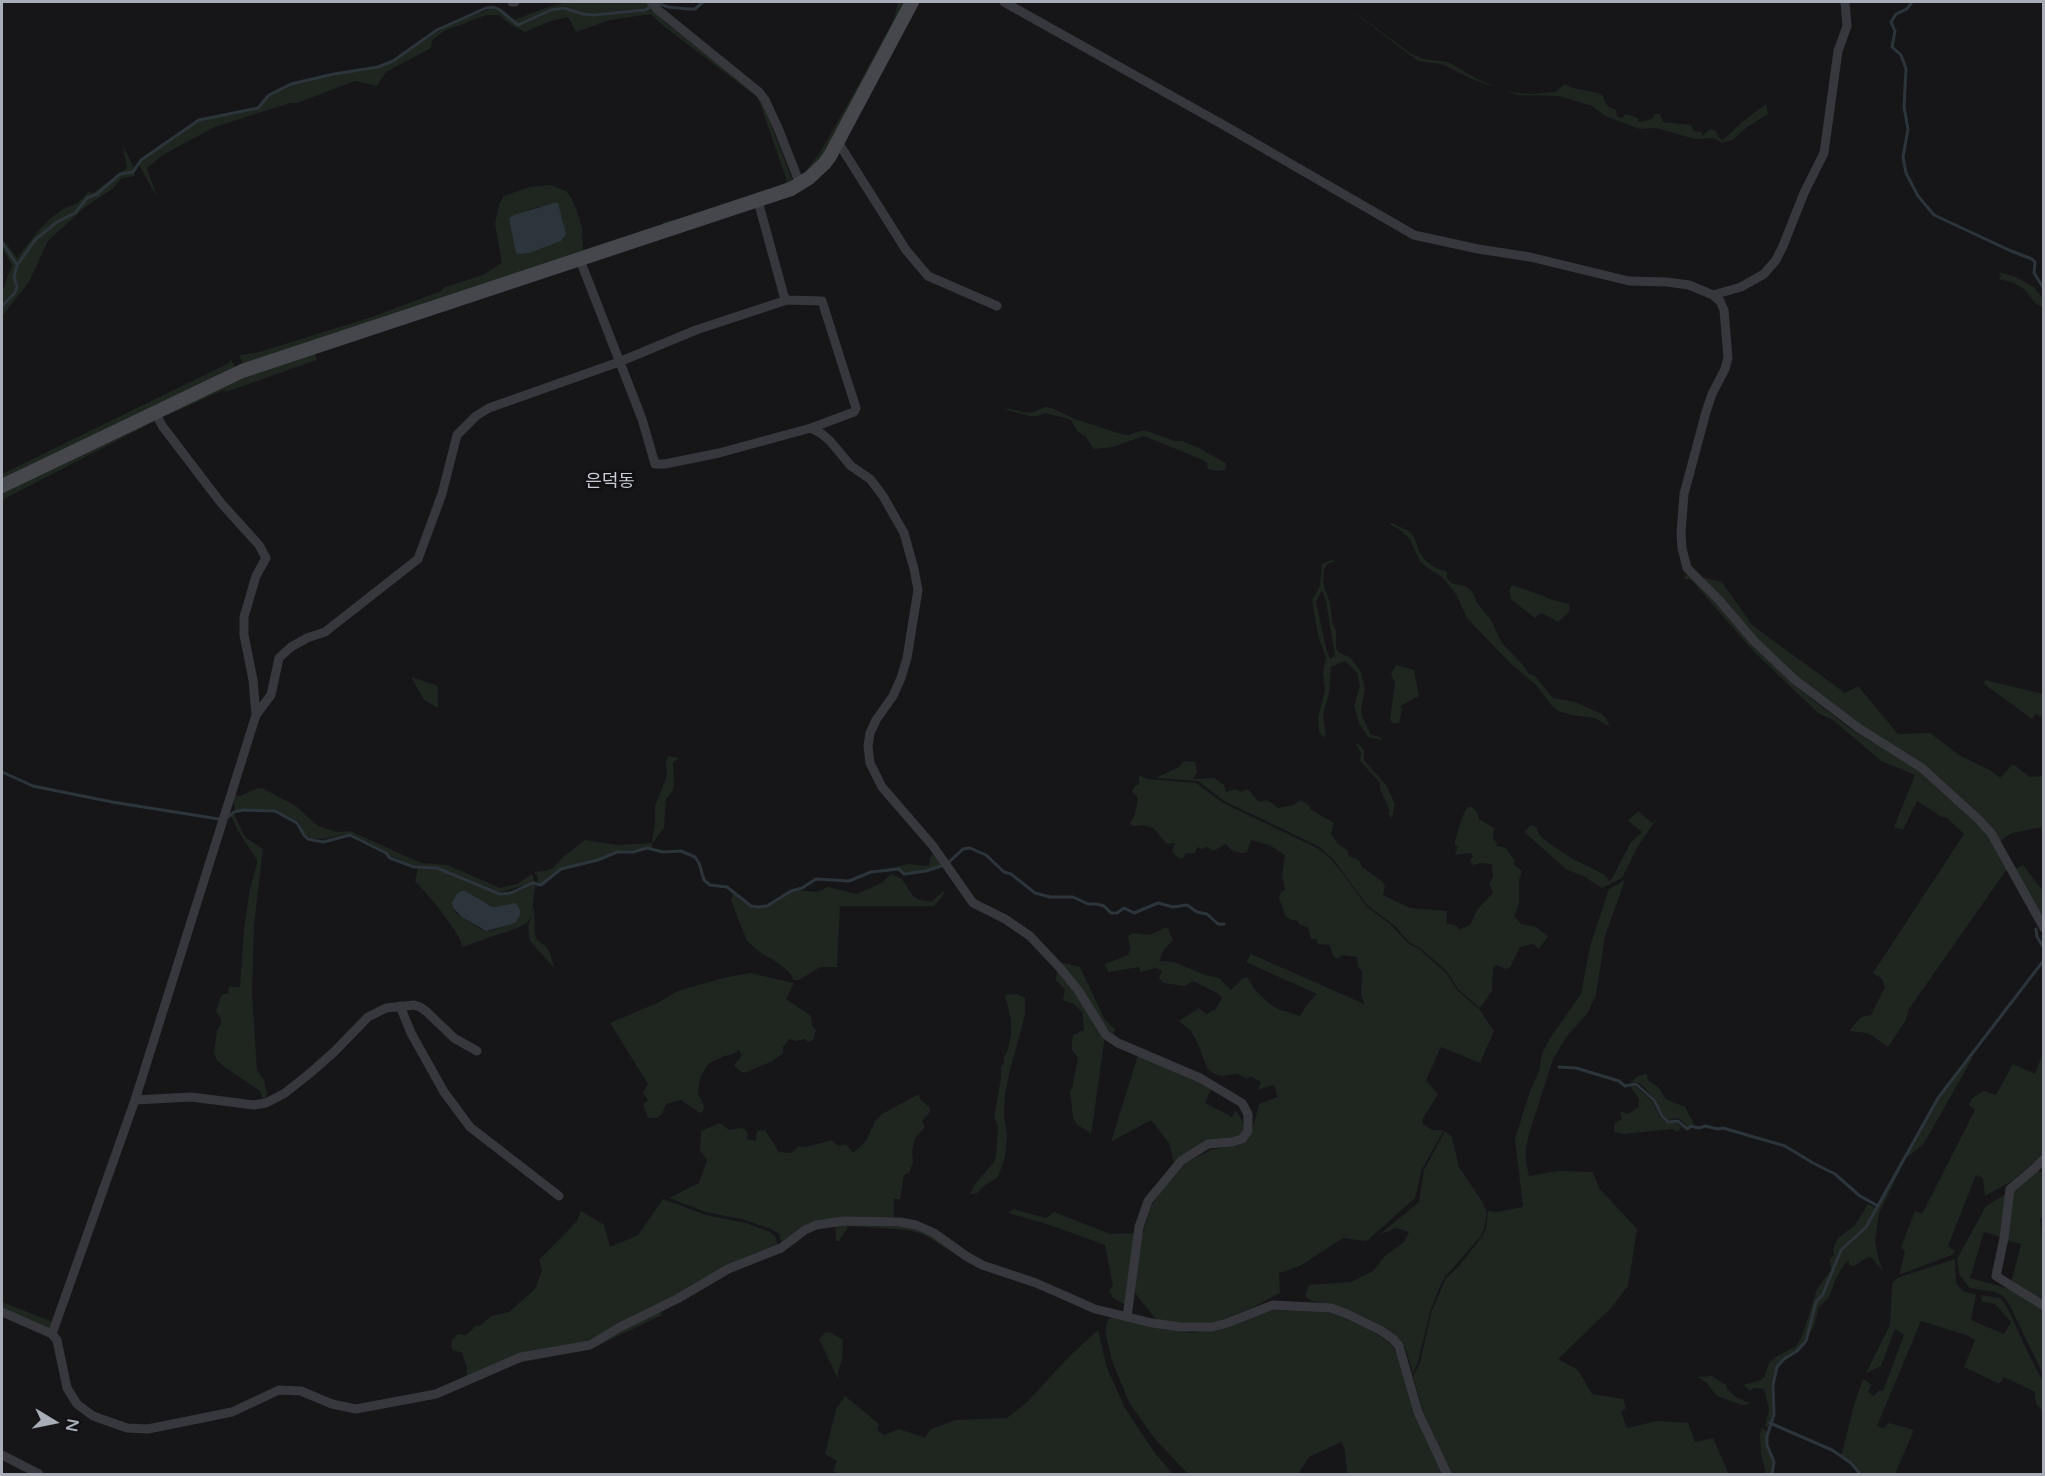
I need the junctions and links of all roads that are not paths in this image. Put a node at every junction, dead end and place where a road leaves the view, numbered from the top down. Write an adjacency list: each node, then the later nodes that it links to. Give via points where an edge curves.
1 (651, 2): 6 (street, via 765,99)
2 (912, 2): 5 (main road)
3 (1004, 2): 9 (street, via 1414,235 1629,281 1689,285)
4 (1845, 2): 9 (street, via 1847,26 1838,51 1824,153 1783,246 1764,274 1742,287)
5 (838, 142): 6 (main road, via 824,164); 11 (street, via 906,250 928,276)
6 (800, 184): 7 (main road)
7 (758, 201): 8 (main road); 10 (street)
8 (580, 260): 12 (street); 13 (main road, via 242,371)
9 (1713, 295): 17 (street, via 1724,310 1728,358 1706,412 1684,494 1681,533 1687,568 1794,679 1857,727 1922,768 1977,818 1991,833)
10 (787, 300): 12 (street, via 696,330); 14 (street, via 822,301 856,408)
11 (997, 306)
12 (619, 362): 14 (street, via 655,464 719,453); 16 (street, via 489,408 464,426 457,435 442,494 418,559 325,632 291,647 279,658 271,695)
13 (154, 411): 15 (main road); 16 (street, via 266,558 256,576 244,618)
14 (811, 428): 25 (street, via 830,441 883,496 904,533 916,579 916,613 901,678 870,733 870,763 882,787 933,846 973,903 1021,929 1060,968 1087,1002 1106,1035 1200,1078 1242,1103 1248,1114 1248,1131 1242,1139 1208,1144 1180,1161 1148,1201 1139,1227)
15 (2, 486)
16 (256, 715): 20 (street)
17 (2043, 928)
18 (400, 1006): 19 (street, via 414,1005 427,1011 454,1038); 20 (street, via 368,1017 317,1067 266,1103 191,1097); 22 (street, via 444,1092 470,1127)
19 (477, 1051)
20 (135, 1100): 26 (street)
21 (2043, 1159): 23 (street, via 2010,1189 1996,1276)
22 (559, 1196)
23 (2043, 1306)
24 (2, 1312): 26 (street)
25 (1127, 1317): 26 (street, via 1095,1310 1036,1283 982,1265 934,1233 916,1226 844,1221 805,1230 781,1248 728,1269 590,1345 520,1358 436,1394 371,1407 343,1408 302,1391 279,1390 232,1412 148,1429 127,1428 93,1416 77,1404 67,1388 57,1340); 29 (street, via 1181,1327 1212,1327 1273,1305 1331,1308 1367,1324 1399,1346 1418,1412)
26 (52, 1334)
27 (2, 1455): 28 (street)
28 (39, 1474)
29 (1447, 1474)

